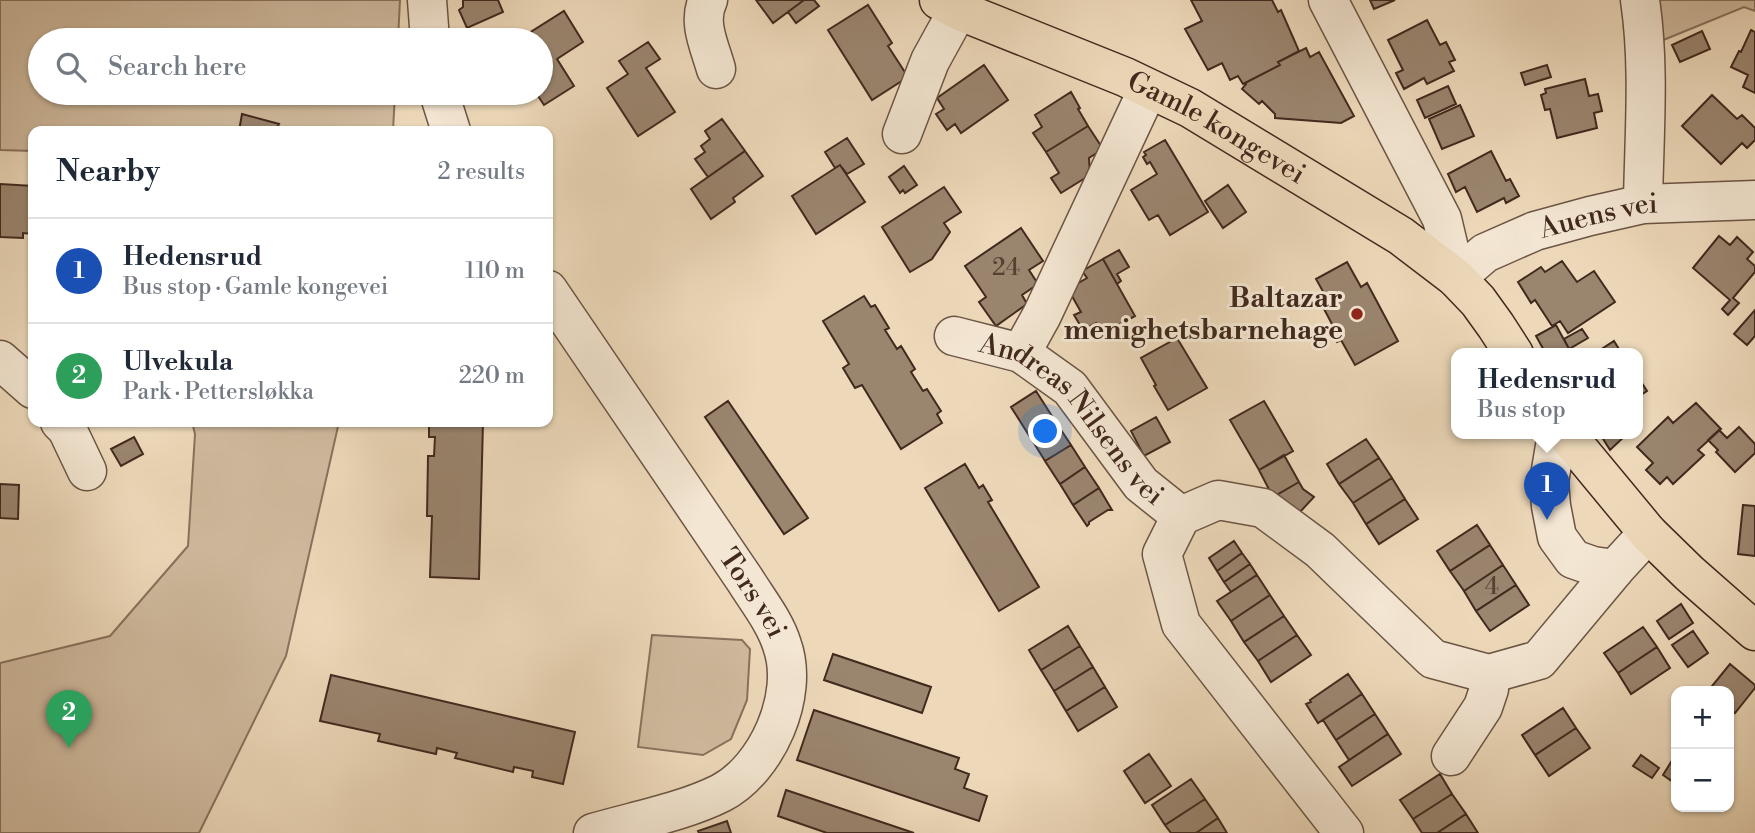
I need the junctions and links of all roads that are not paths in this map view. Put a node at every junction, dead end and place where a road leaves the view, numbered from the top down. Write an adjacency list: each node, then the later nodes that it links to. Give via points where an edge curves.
1 (427, 0): 6 (street)
2 (708, 0): 7 (street, via 704,23)
3 (1328, 0): 14 (street, Gamle kongevei, via 1442,219)
4 (1640, 0): 13 (street, via 1645,85)
5 (949, 5): 8 (main road, Gamle kongevei); 11 (street, Gamle kongevei)
6 (429, 28)
7 (716, 69)
8 (1148, 89): 14 (main road, Gamle kongevei, via 1190,108 1401,236); 18 (street)
9 (443, 105): 10 (street)
10 (450, 126)
11 (902, 134)
12 (1755, 200): 13 (street, Auens vei)
13 (1643, 204): 14 (street, Auens vei, via 1535,231 1485,253)
14 (1456, 278): 17 (main road, Gamle kongevei)
15 (553, 297): 31 (street, Tors vei, via 772,622 786,663 778,723 749,771 708,799)
16 (954, 336): 18 (street, Andreas Nilsens vei)
17 (1510, 348)
18 (1021, 353): 25 (street, Andreas Nilsens vei, via 1070,388 1142,484)
19 (0, 360): 20 (street)
20 (28, 385)
21 (64, 427): 24 (street)
22 (1556, 439): 27 (street, via 1549,482 1557,537 1573,559)
23 (1570, 439): 26 (main road)
24 (87, 471)
25 (1181, 516): 29 (street, Andreas Nilsens vei, via 1218,500 1263,508 1320,550 1433,659); 32 (street, Andreas Nilsens vei, via 1162,554 1181,624)
26 (1648, 533): 27 (street); 28 (main road)
27 (1615, 569): 29 (street, via 1539,660)
28 (1755, 631)
29 (1489, 674): 30 (street, via 1483,707)
30 (1451, 756)
31 (593, 833)
32 (1345, 833)

